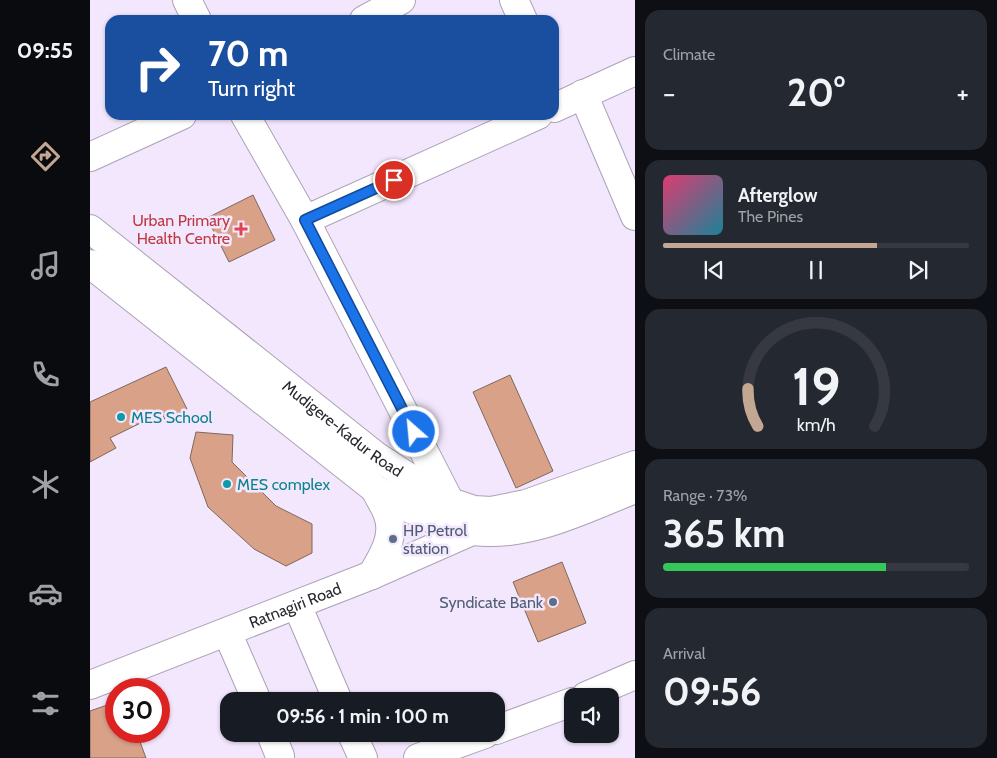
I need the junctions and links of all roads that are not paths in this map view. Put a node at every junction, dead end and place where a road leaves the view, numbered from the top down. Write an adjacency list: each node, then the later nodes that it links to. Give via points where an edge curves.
1 (188, 0): 4 (main road)
2 (401, 0): 5 (main road)
3 (514, 0): 6 (main road)
4 (195, 15)
5 (373, 15)
6 (521, 15)
7 (634, 71): 8 (main road)
8 (559, 102)
9 (559, 104): 14 (main road)
10 (171, 120): 13 (main road)
11 (248, 120): 15 (main road)
12 (519, 120): 15 (main road)
13 (90, 157)
14 (634, 216)
15 (305, 220): 21 (main road)
16 (90, 229): 21 (main road, Mudigere-Kadur Road, via 376,456)
17 (90, 264): 20 (main road, Mudigere-Kadur Road)
18 (634, 465): 22 (main road, Mudigere-Kadur Road, via 526,504)
19 (634, 488): 23 (main road, Mudigere-Kadur Road, via 538,526)
20 (375, 490): 23 (main road, Mudigere-Kadur Road, via 442,523); 24 (main road, via 388,515 391,529 387,548)
21 (450, 502): 22 (main road, Mudigere-Kadur Road, via 474,510)
22 (492, 510): 23 (main road, Ratnagiri Road)
23 (472, 531): 24 (main road, Ratnagiri Road)
24 (372, 575): 25 (main road, Ratnagiri Road)
25 (297, 605): 26 (main road, Ratnagiri Road); 31 (main road)
26 (227, 632): 28 (main road, Ratnagiri Road); 30 (main road)
27 (634, 675): 29 (main road)
28 (90, 685)
29 (604, 688)
30 (252, 692)
31 (334, 692)
32 (564, 705): 33 (main road)
33 (505, 727)
34 (356, 742): 36 (main road)
35 (463, 742): 37 (main road)
36 (363, 758)
37 (418, 758)

